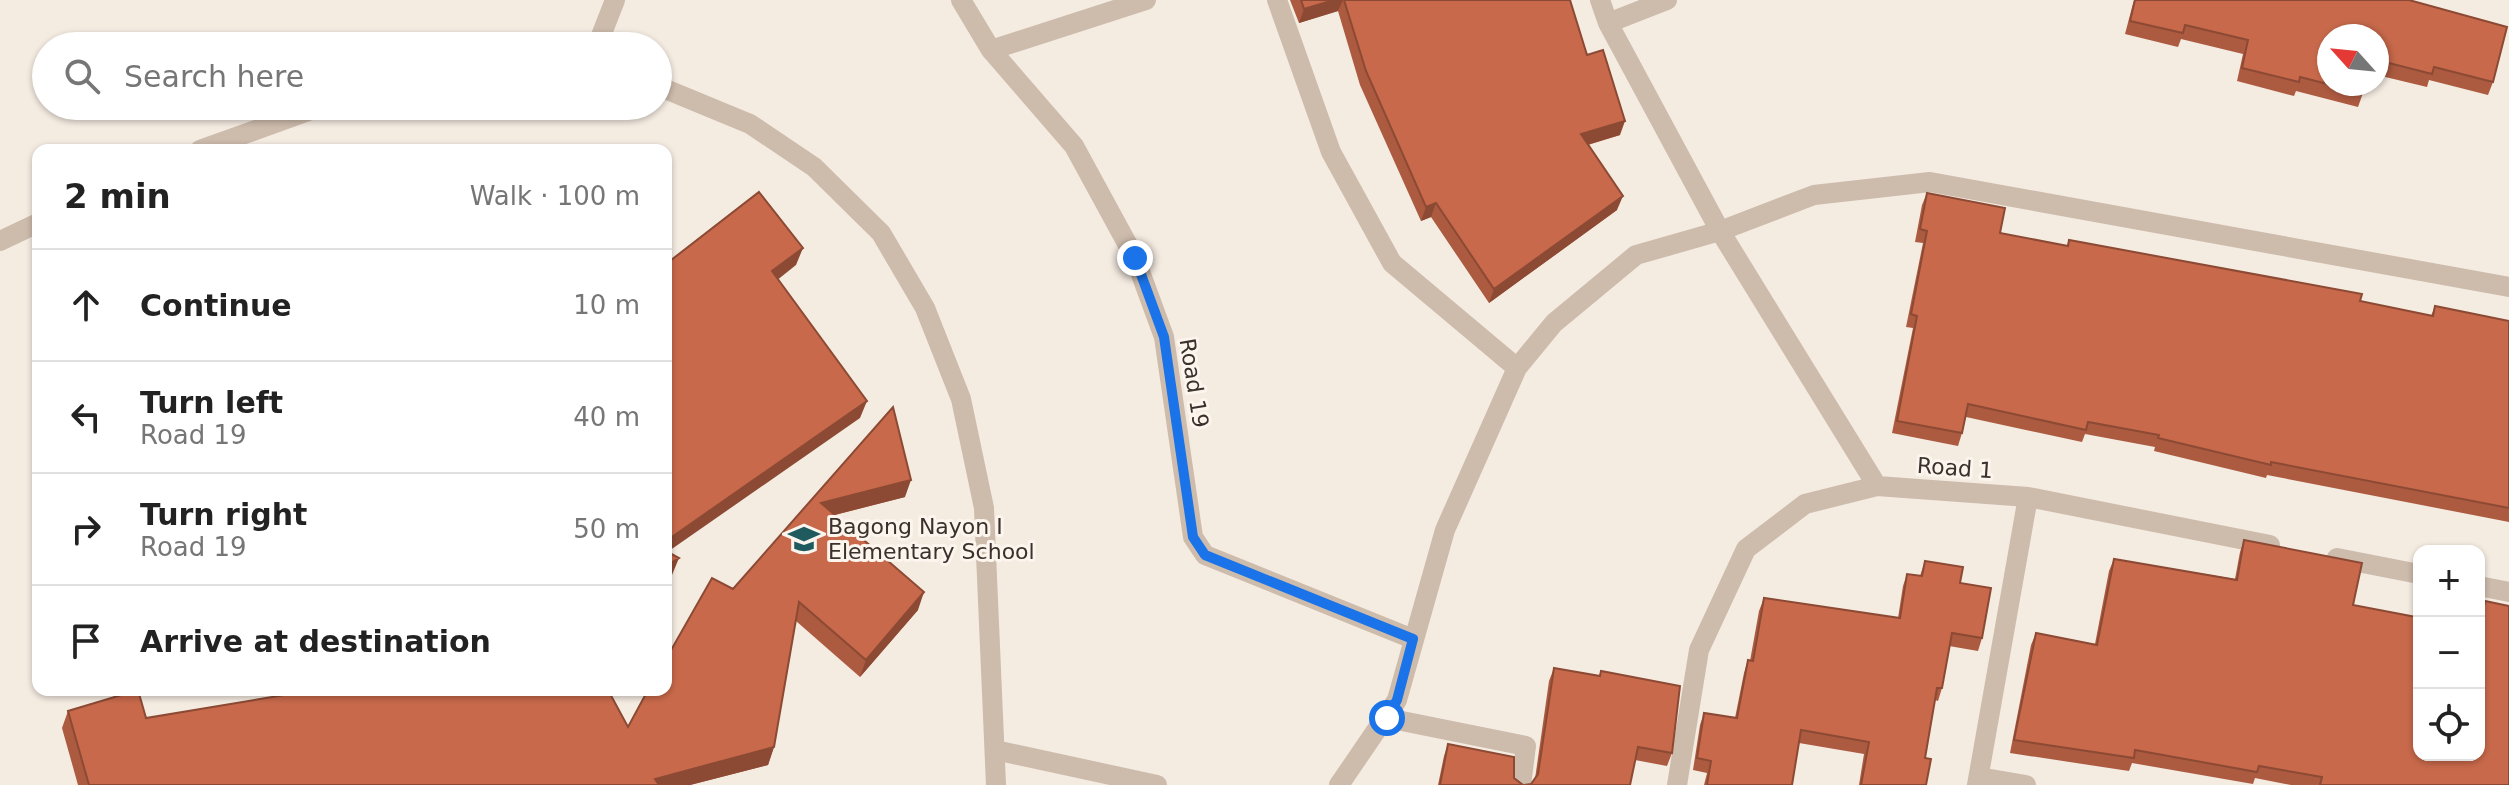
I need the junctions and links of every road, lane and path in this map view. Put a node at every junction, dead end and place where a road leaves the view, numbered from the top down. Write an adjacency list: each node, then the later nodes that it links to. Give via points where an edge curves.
1 (615, 0): 8 (street)
2 (961, 0): 9 (street, Road 19)
3 (1146, 0): 9 (street)
4 (1277, 0): 17 (street, via 1331,152 1392,263)
5 (1600, 0): 7 (street)
6 (1667, 0): 7 (street)
7 (1608, 23): 14 (street)
8 (602, 32)
9 (991, 50): 23 (street, Road 19, via 1074,146 1135,258 1164,337 1193,537 1205,555)
10 (672, 92): 25 (street, via 750,124 814,167 881,233 925,308 961,399 984,508)
11 (283, 120): 12 (street)
12 (217, 144)
13 (32, 226): 15 (street)
14 (1720, 231): 16 (street, via 1814,195 1930,182); 17 (street, via 1636,255 1554,323); 18 (street)
15 (0, 241)
16 (2509, 287)
17 (1517, 368): 23 (street, via 1445,530)
18 (1877, 486): 19 (street, Road 1); 31 (street, Road 1, via 1805,504 1746,549 1699,650)
19 (2028, 497): 20 (street, Road 1); 26 (street)
20 (2413, 573)
21 (2485, 587): 22 (street)
22 (2509, 592)
23 (1413, 639): 24 (street)
24 (1387, 718): 29 (street); 30 (street, via 1526,746)
25 (995, 750): 27 (street); 28 (street)
26 (1978, 781): 32 (street)
27 (996, 785)
28 (1157, 785)
29 (1339, 785)
30 (1521, 785)
31 (1677, 785)
32 (2026, 785)

